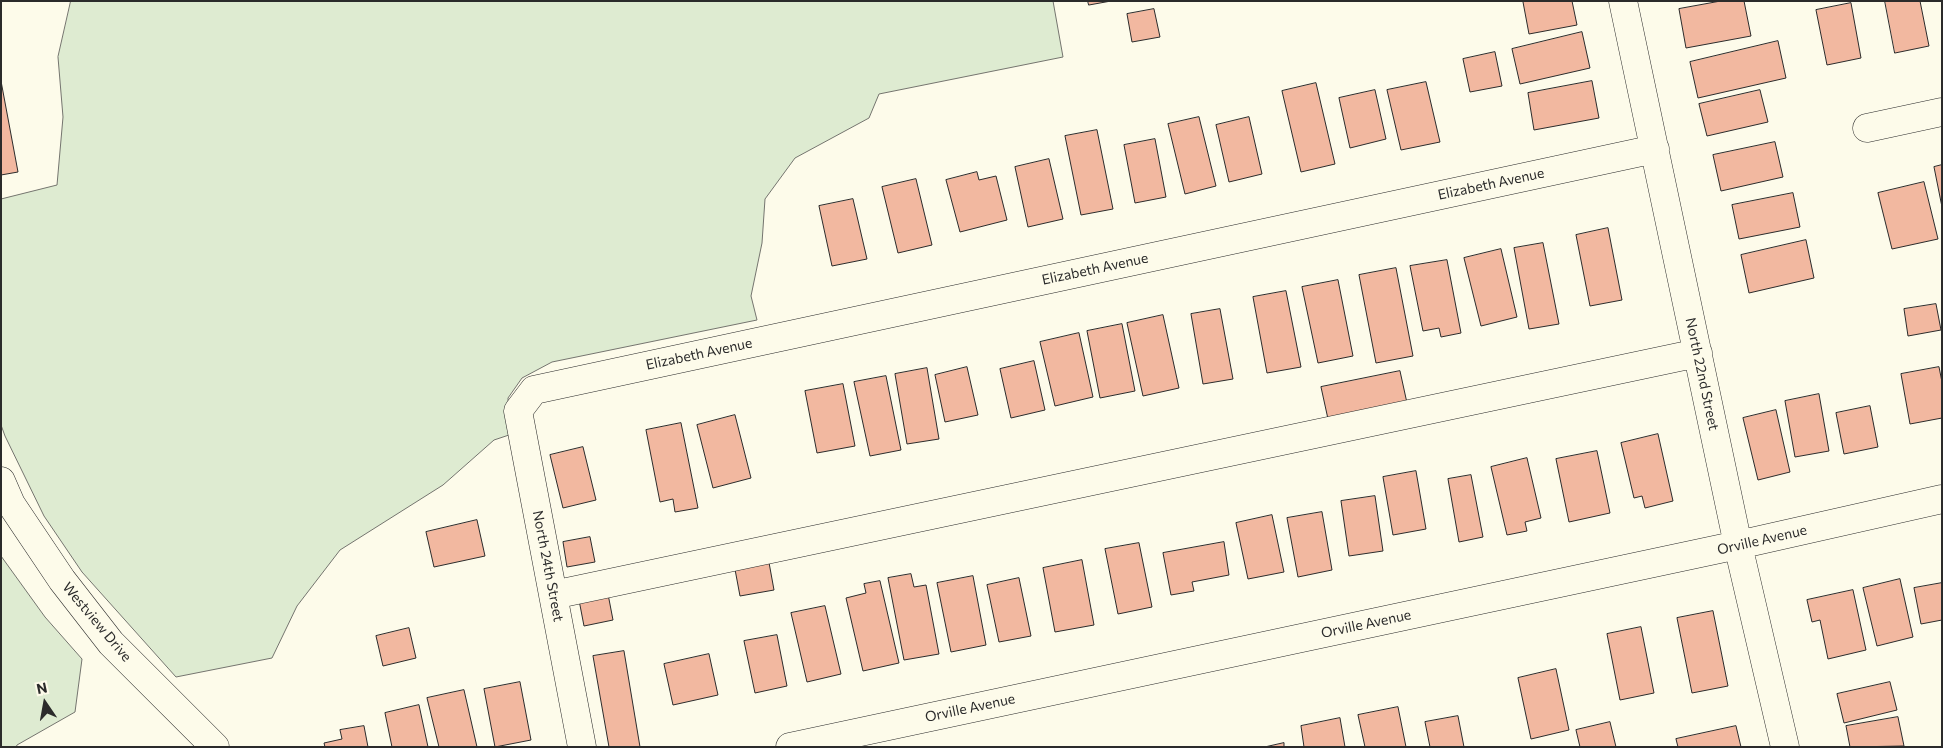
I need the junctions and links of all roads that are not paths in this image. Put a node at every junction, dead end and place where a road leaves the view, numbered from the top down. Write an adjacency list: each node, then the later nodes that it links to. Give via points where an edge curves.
1 (1623, 1): 4 (street, North 22nd Street)
2 (1942, 112): 3 (street)
3 (1867, 128)
4 (1655, 149): 5 (street, North 22nd Street); 6 (street, Elizabeth Avenue)
5 (1698, 353): 9 (street, North 22nd Street); 10 (street)
6 (534, 390): 10 (street, North 24th Street, via 518,411)
7 (1, 481): 12 (street, Westview Drive, via 11,504 62,580 111,643)
8 (1942, 499): 9 (street, Orville Avenue)
9 (1738, 545): 11 (street, Orville Avenue); 15 (street, North 22nd Street)
10 (553, 594): 13 (street, North 24th Street)
11 (834, 742): 14 (street, Orville Avenue)
12 (215, 747)
13 (582, 747)
14 (790, 747)
15 (1785, 747)

